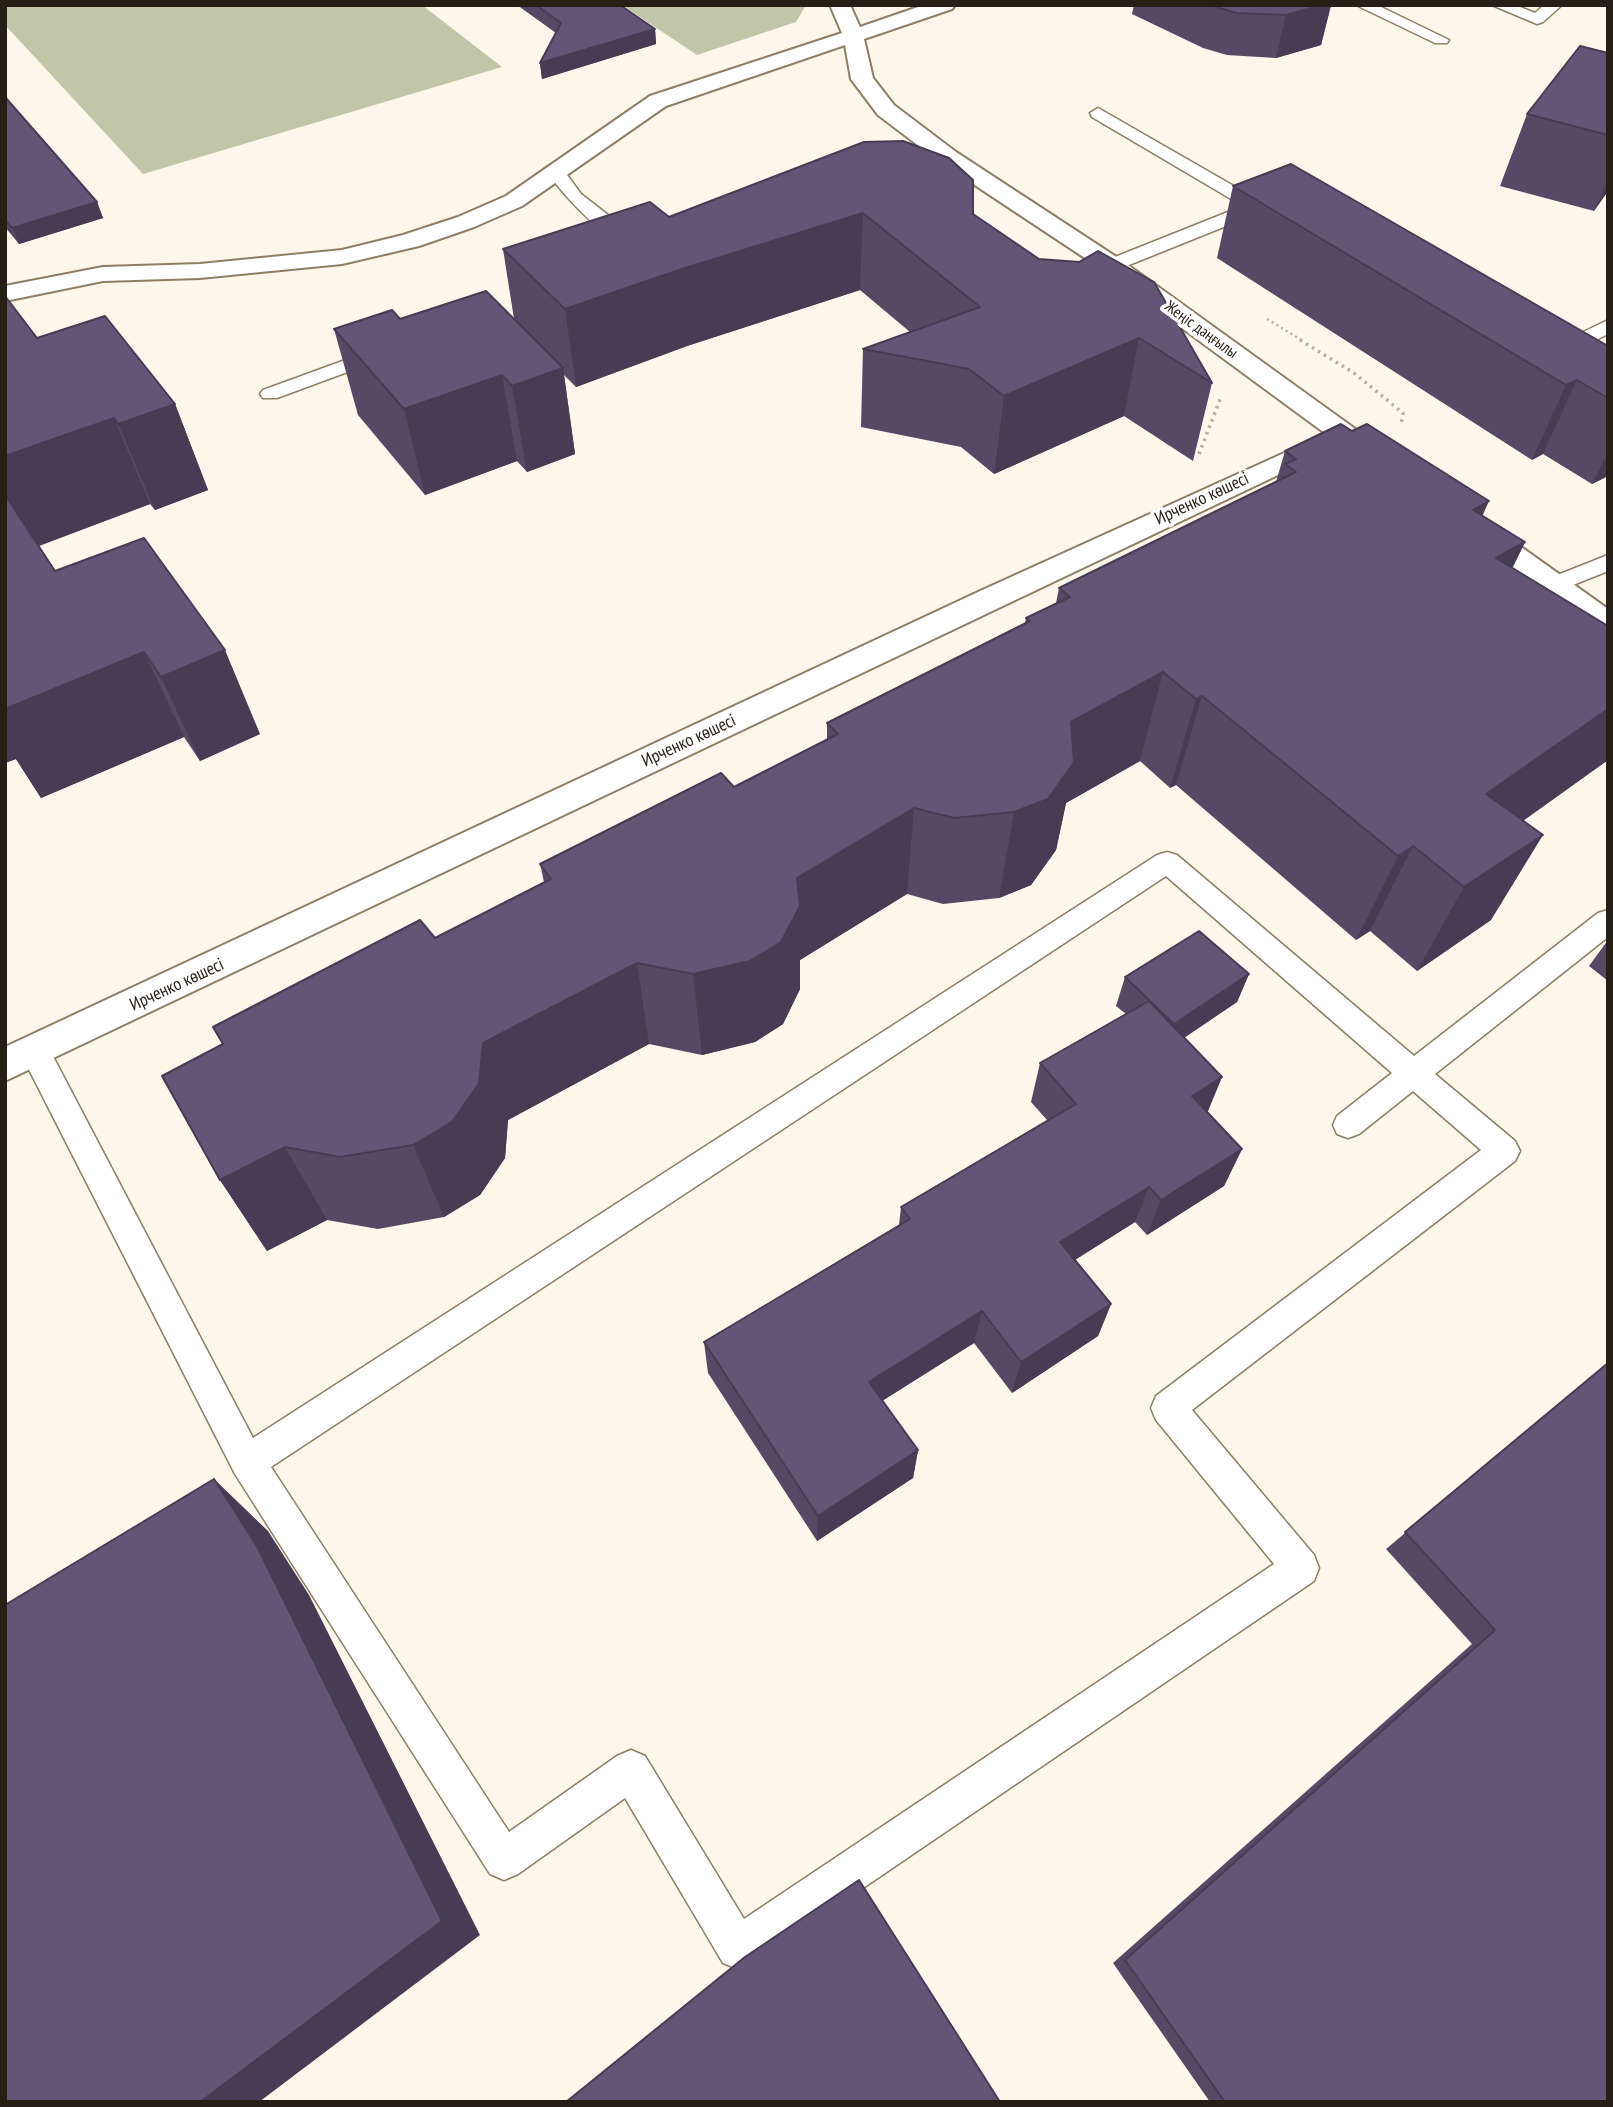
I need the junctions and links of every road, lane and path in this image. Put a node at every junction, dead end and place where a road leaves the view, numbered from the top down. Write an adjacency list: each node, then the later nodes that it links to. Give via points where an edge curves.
1 (840, 5): 7 (street, Жеңіс даңғылы)
2 (945, 5): 6 (street)
3 (1364, 5): 8 (lane)
4 (1500, 5): 5 (lane, via 1537,19)
5 (1554, 5)
6 (918, 9): 7 (street)
7 (853, 34): 10 (street, Жеңіс даңғылы, via 862,79 886,110); 12 (street, via 658,102)
8 (1441, 40)
9 (1098, 113): 13 (lane)
10 (948, 157): 11 (lane); 16 (street, Жеңіс даңғылы)
11 (924, 163)
12 (556, 172): 15 (lane, via 575,198 649,256); 17 (street, via 514,201 466,222 342,257 200,271 103,274)
13 (1256, 206): 14 (lane); 16 (lane)
14 (1279, 220)
15 (636, 261)
16 (1112, 265): 22 (street, Жеңіс даңғылы)
17 (5, 294)
18 (1608, 326): 20 (lane)
19 (400, 346): 21 (lane)
20 (1538, 362)
21 (270, 394)
22 (1345, 435): 23 (street, Жеңіс даңғылы); 29 (street, Ирченко көшесі)
23 (1388, 466)
24 (1454, 514): 26 (street)
25 (1608, 562): 26 (lane)
26 (1553, 585): 27 (street)
27 (1608, 624)
28 (1608, 921): 30 (lane)
29 (15, 1052): 32 (lane)
30 (1415, 1072): 31 (lane); 32 (lane, via 1167,862); 32 (lane, via 1504,1152 1168,1408 1301,1568 738,1948 631,1770 504,1860)
31 (1348, 1125)
32 (247, 1462)

